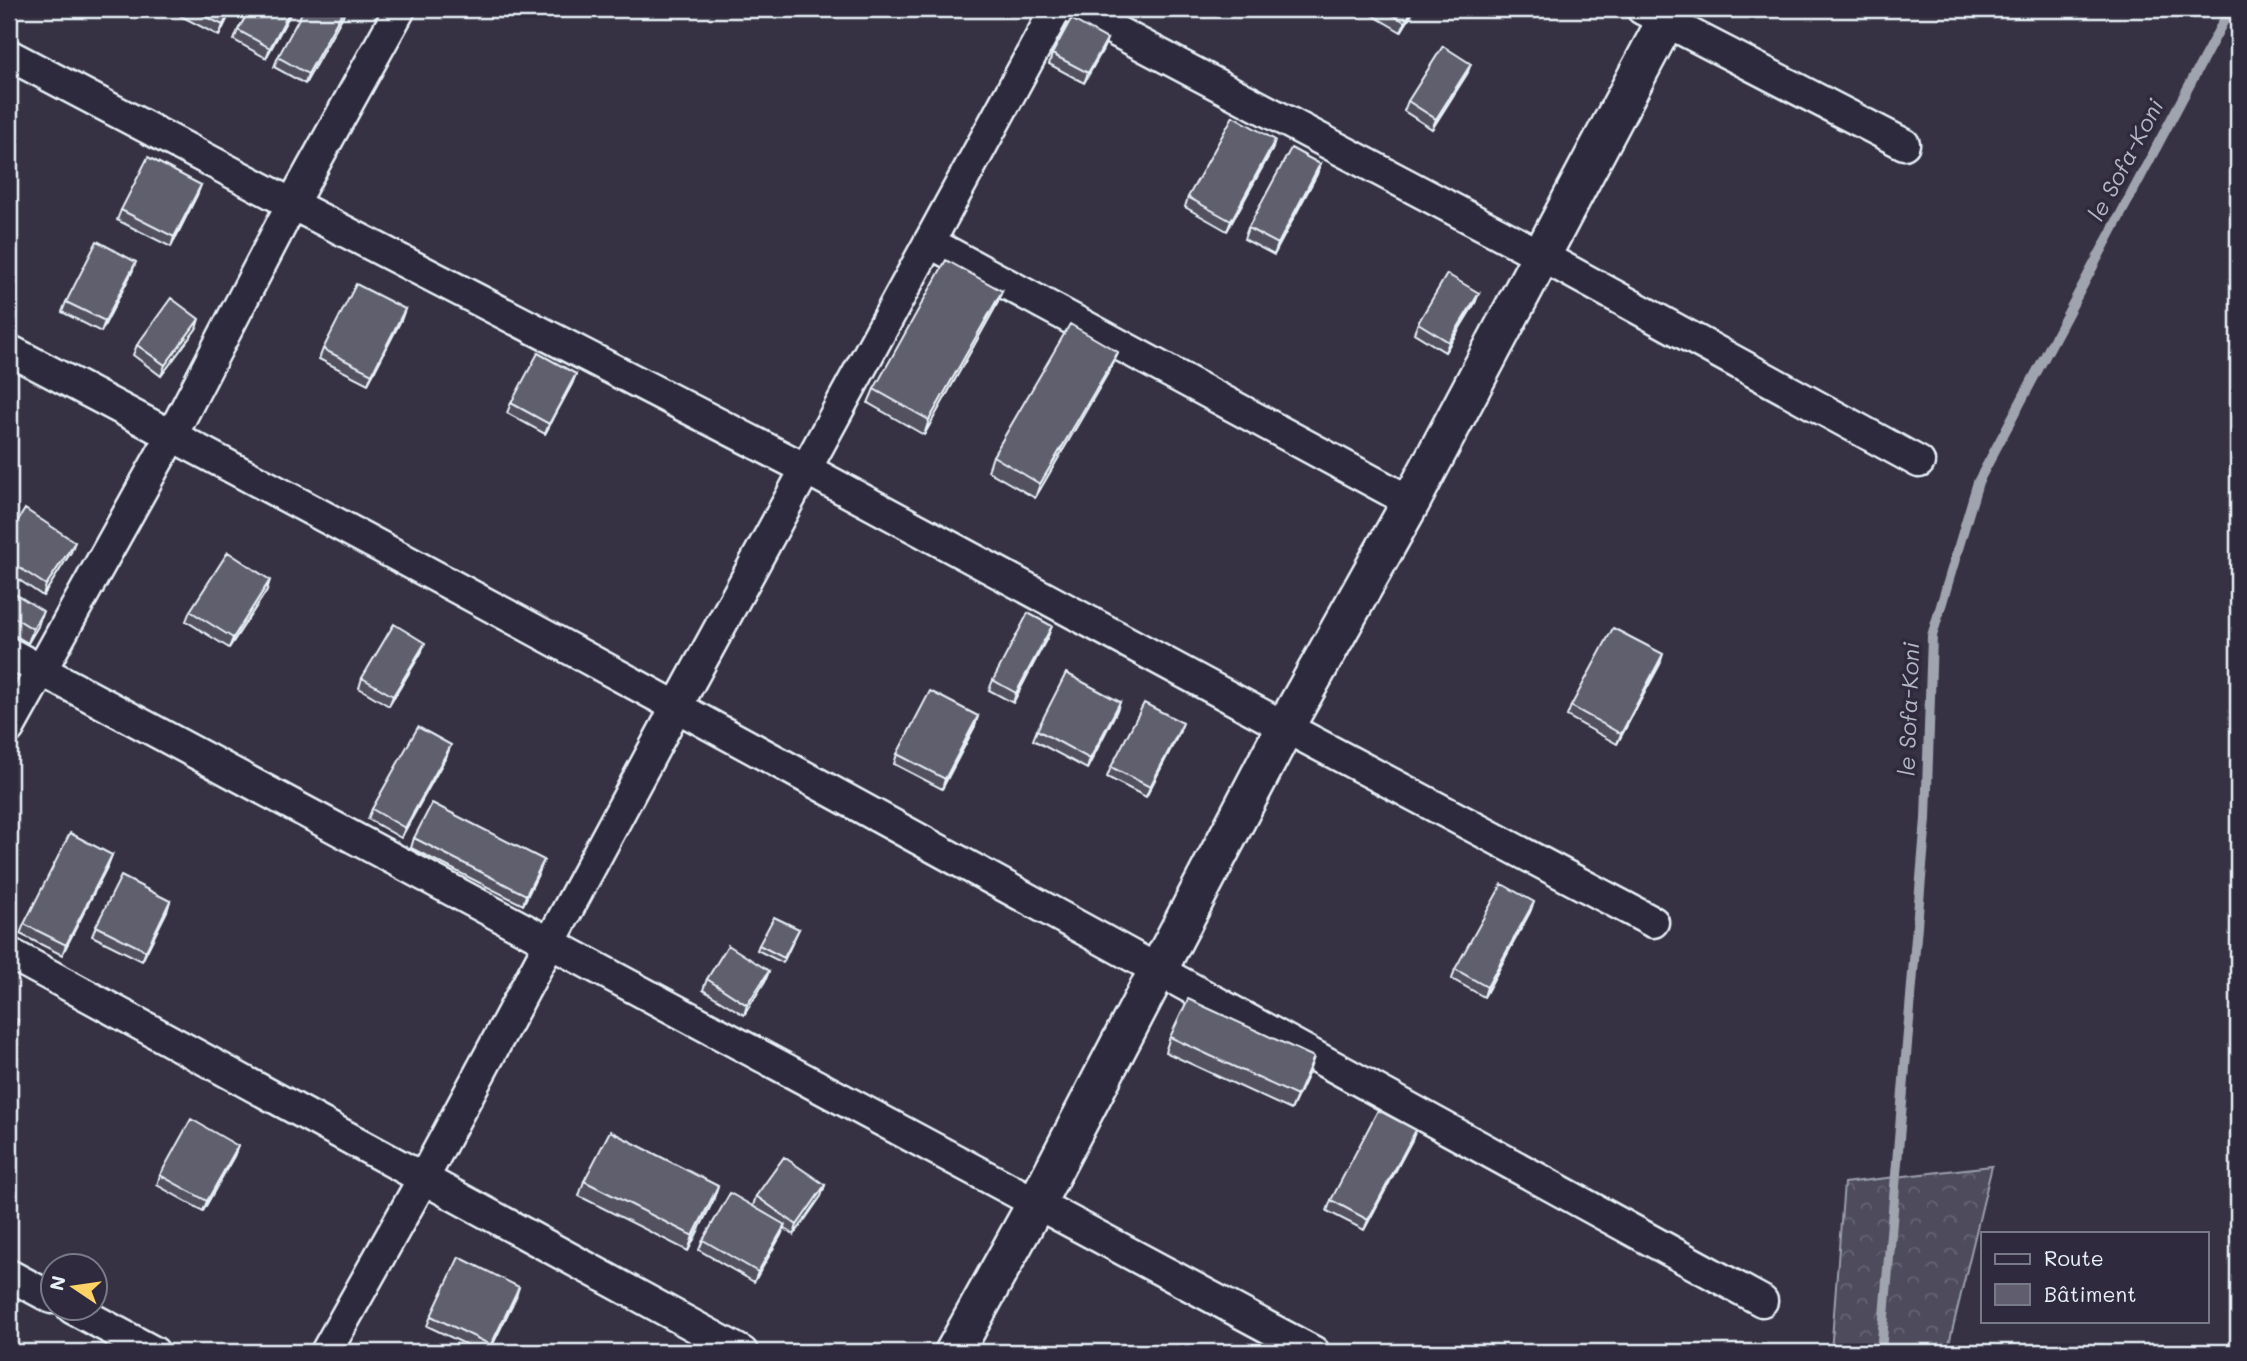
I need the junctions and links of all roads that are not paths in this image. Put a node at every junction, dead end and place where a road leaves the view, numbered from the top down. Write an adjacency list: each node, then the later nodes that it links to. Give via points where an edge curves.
1 (400, 9): 7 (street)
2 (1056, 9): 8 (street)
3 (1074, 9): 9 (street)
4 (1659, 13): 6 (street); 9 (street)
5 (9, 55): 7 (street)
6 (1905, 144)
7 (292, 204): 11 (street); 13 (street)
8 (929, 242): 13 (street); 14 (street)
9 (1540, 254): 12 (street); 14 (street)
10 (9, 350): 11 (street)
11 (172, 435): 16 (street); 17 (street)
12 (1919, 462)
13 (806, 469): 17 (street); 18 (street)
14 (1411, 502): 18 (street)
15 (9, 653): 16 (street)
16 (40, 670): 19 (street); 21 (street)
17 (677, 706): 21 (street); 23 (street)
18 (1285, 727): 20 (street); 23 (street)
19 (9, 728)
20 (1653, 922)
21 (549, 944): 24 (street); 25 (street)
22 (9, 953): 24 (street)
23 (1158, 972): 25 (street); 28 (street)
24 (423, 1180): 31 (street); 32 (street)
25 (1037, 1202): 33 (street); 34 (street)
26 (9, 1275): 27 (street)
27 (38, 1291)
28 (1762, 1301)
29 (98, 1322): 30 (street)
30 (154, 1352)
31 (326, 1352)
32 (742, 1352)
33 (954, 1352)
34 (1314, 1352)

